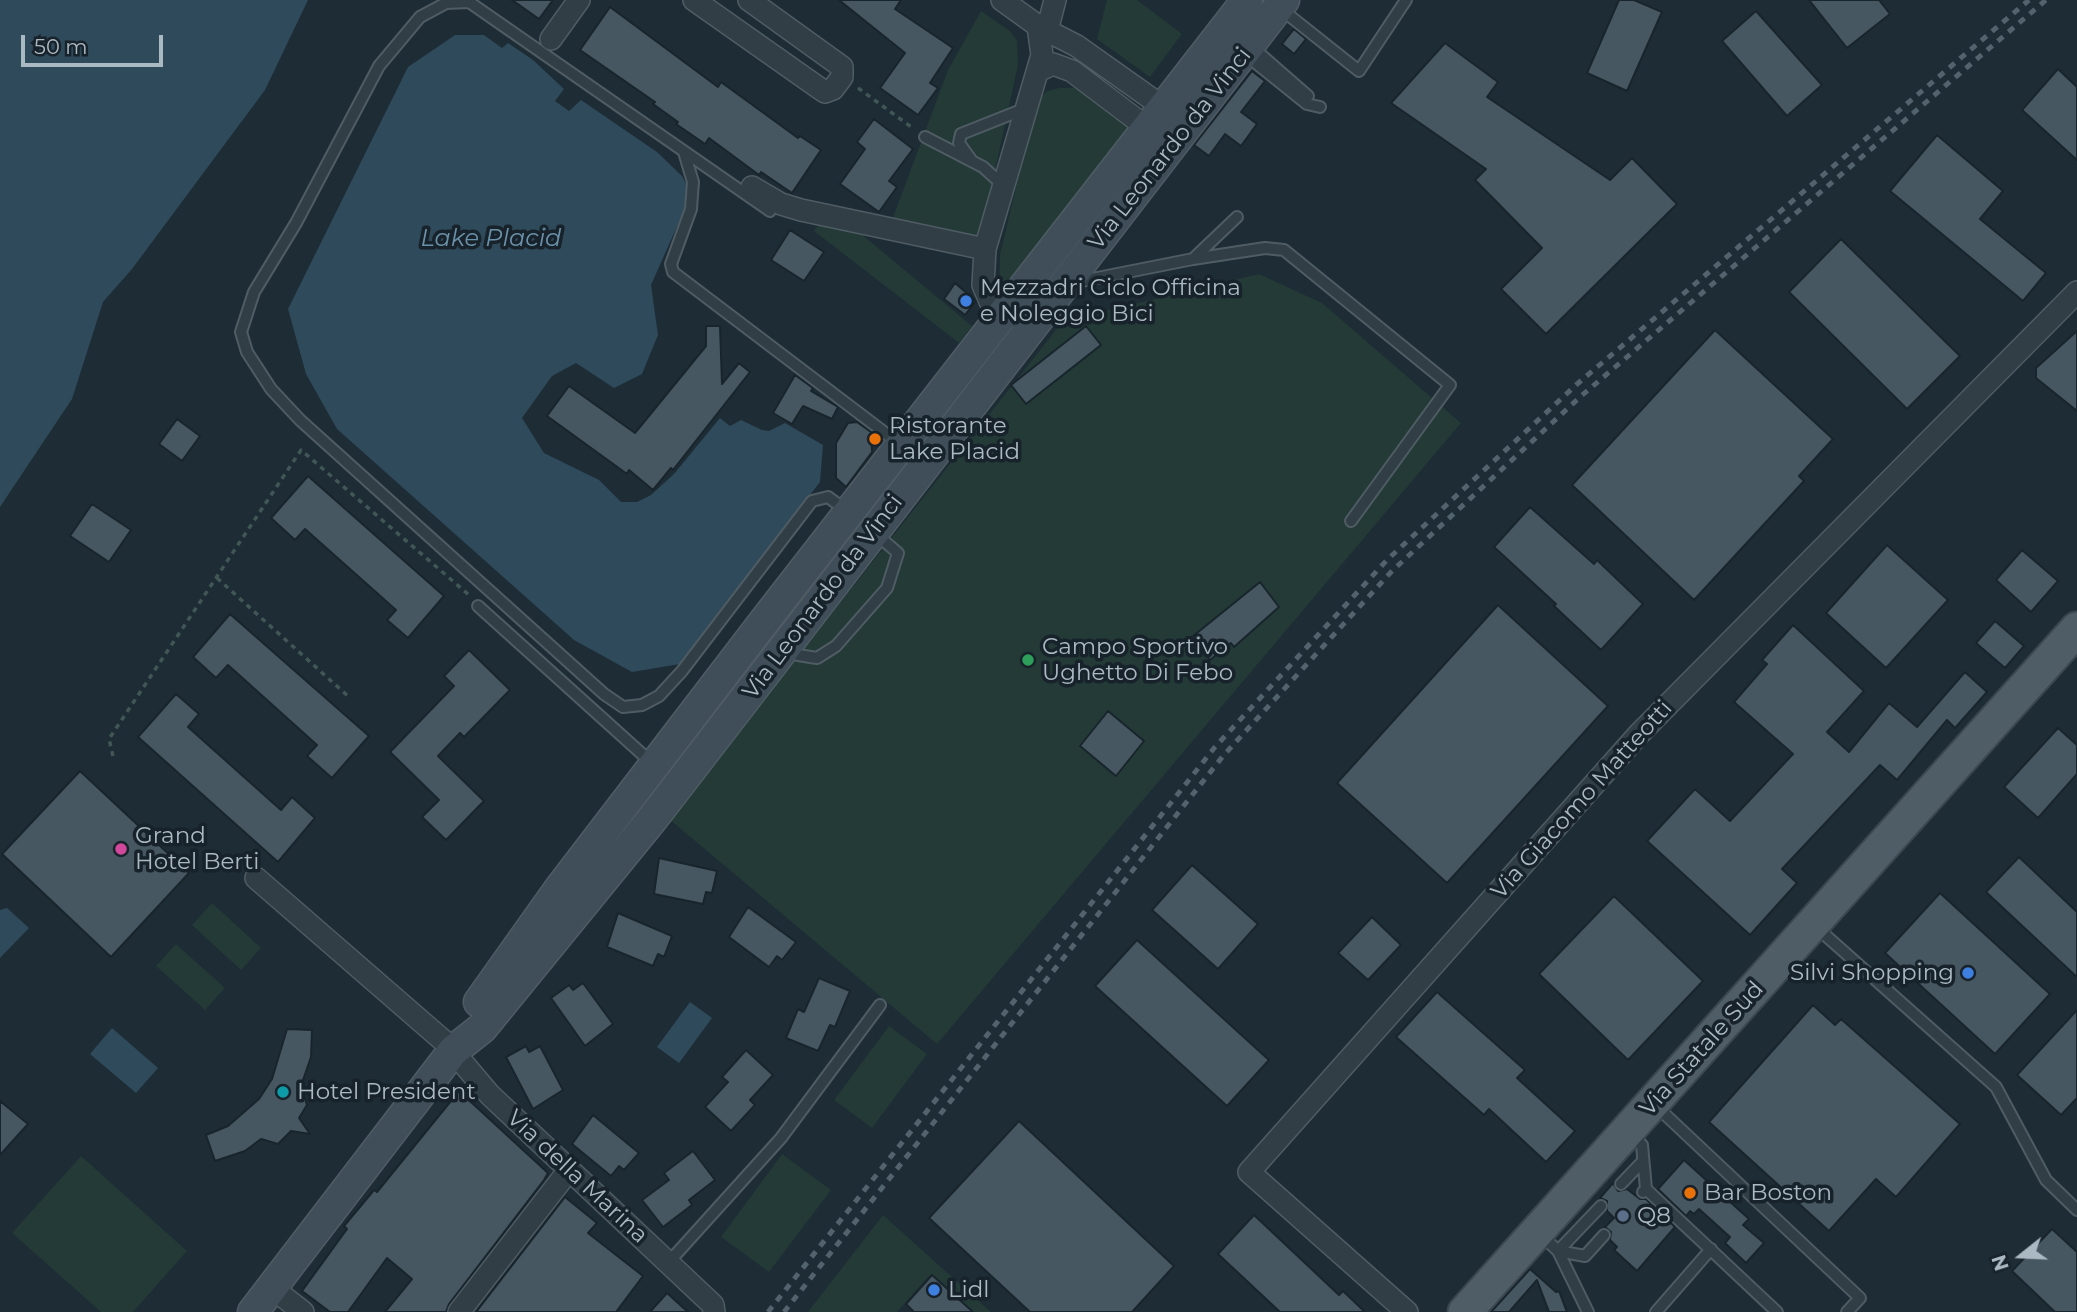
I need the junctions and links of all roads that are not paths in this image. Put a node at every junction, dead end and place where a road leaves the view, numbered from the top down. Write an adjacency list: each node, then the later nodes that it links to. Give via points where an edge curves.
1 (579, 0): 10 (street)
2 (749, 0): 7 (street, via 842,67 842,77 833,89 825,92)
3 (1002, 0): 8 (street)
4 (1055, 0): 8 (street)
5 (1247, 0): 9 (street, Via Leonardo da Vinci)
6 (1406, 0): 9 (lane, via 1359,71)
7 (704, 3)
8 (1042, 29): 11 (street); 12 (street, via 1042,55); 13 (street, via 1077,46)
9 (1251, 30): 9 (lane, via 1307,104 1322,107 1260,54); 13 (street, Via Leonardo da Vinci); 15 (street, Via Leonardo da Vinci)
10 (551, 39)
11 (1072, 71): 12 (street, via 1053,64); 13 (street)
12 (1031, 89): 17 (lane, via 961,134 959,143); 19 (street)
13 (1154, 118): 15 (street, via 1173,119); 23 (street, Via Leonardo da Vinci)
14 (925, 137): 17 (lane)
15 (1179, 137): 25 (street, Via Leonardo da Vinci)
16 (684, 152): 20 (lane); 29 (lane, via 693,182 691,209 671,264 673,272); 31 (lane, via 469,2 446,3 419,17 379,66 254,292 242,332 247,352 300,420 623,707 642,705 659,696 682,671 812,501 828,497)
17 (972, 161): 19 (lane)
18 (752, 187): 22 (street, via 801,210)
19 (1005, 187): 22 (street)
20 (770, 211)
21 (1237, 217): 24 (lane)
22 (985, 249): 28 (street, via 984,285 993,308)
23 (1048, 258): 25 (street, via 1046,277 1054,284); 28 (street, Via Leonardo da Vinci)
24 (1193, 259): 25 (lane); 30 (lane, via 1265,248 1284,250 1450,385)
25 (1066, 285): 27 (street, Via Leonardo da Vinci)
26 (2077, 292): 56 (street, Via Giacomo Matteotti, via 1638,735 1249,1172)
27 (1043, 315): 28 (street); 29 (street, Via Leonardo da Vinci)
28 (1002, 316): 29 (street, Via Leonardo da Vinci)
29 (913, 455): 31 (street, Via Leonardo da Vinci)
30 (1351, 521)
31 (860, 522): 33 (street, Via Leonardo da Vinci); 35 (street, Via Leonardo da Vinci); 35 (lane, via 898,553 887,588 836,646 817,659 798,655)
32 (478, 606): 36 (lane)
33 (769, 615): 35 (street); 36 (street, Via Leonardo da Vinci)
34 (2077, 629): 38 (main road, Via Statale Sud)
35 (789, 640): 36 (street, Via Leonardo da Vinci)
36 (667, 776): 40 (street, Via Leonardo da Vinci, via 482,1028)
37 (256, 878): 40 (street, Via della Marina)
38 (1813, 924): 41 (main road, Via Statale Sud); 46 (lane, via 1996,1087 2046,1180)
39 (880, 1005): 50 (lane, via 781,1138)
40 (453, 1051): 43 (street, Via della Marina, via 490,1095); 51 (street, Via Leonardo da Vinci)
41 (1653, 1103): 42 (main road, Via Statale Sud); 61 (lane, via 1860,1298)
42 (1636, 1146): 44 (lane); 48 (main road, Via Statale Sud); 49 (lane, via 1645,1191)
43 (569, 1170): 50 (street, Via della Marina); 55 (street)
44 (1621, 1184)
45 (1601, 1206): 48 (lane)
46 (2077, 1210)
47 (1604, 1235): 48 (lane, via 1586,1256)
48 (1548, 1241): 57 (main road, Via Statale Sud); 58 (lane)
49 (1711, 1250): 59 (lane); 60 (lane)
50 (668, 1263): 52 (street, Via della Marina)
51 (271, 1287): 53 (street, Via Leonardo da Vinci); 54 (street)
52 (714, 1309)
53 (253, 1312)
54 (303, 1312)
55 (459, 1312)
56 (1407, 1312)
57 (1465, 1312)
58 (1588, 1312)
59 (1656, 1312)
60 (1777, 1312)
61 (1847, 1312)

